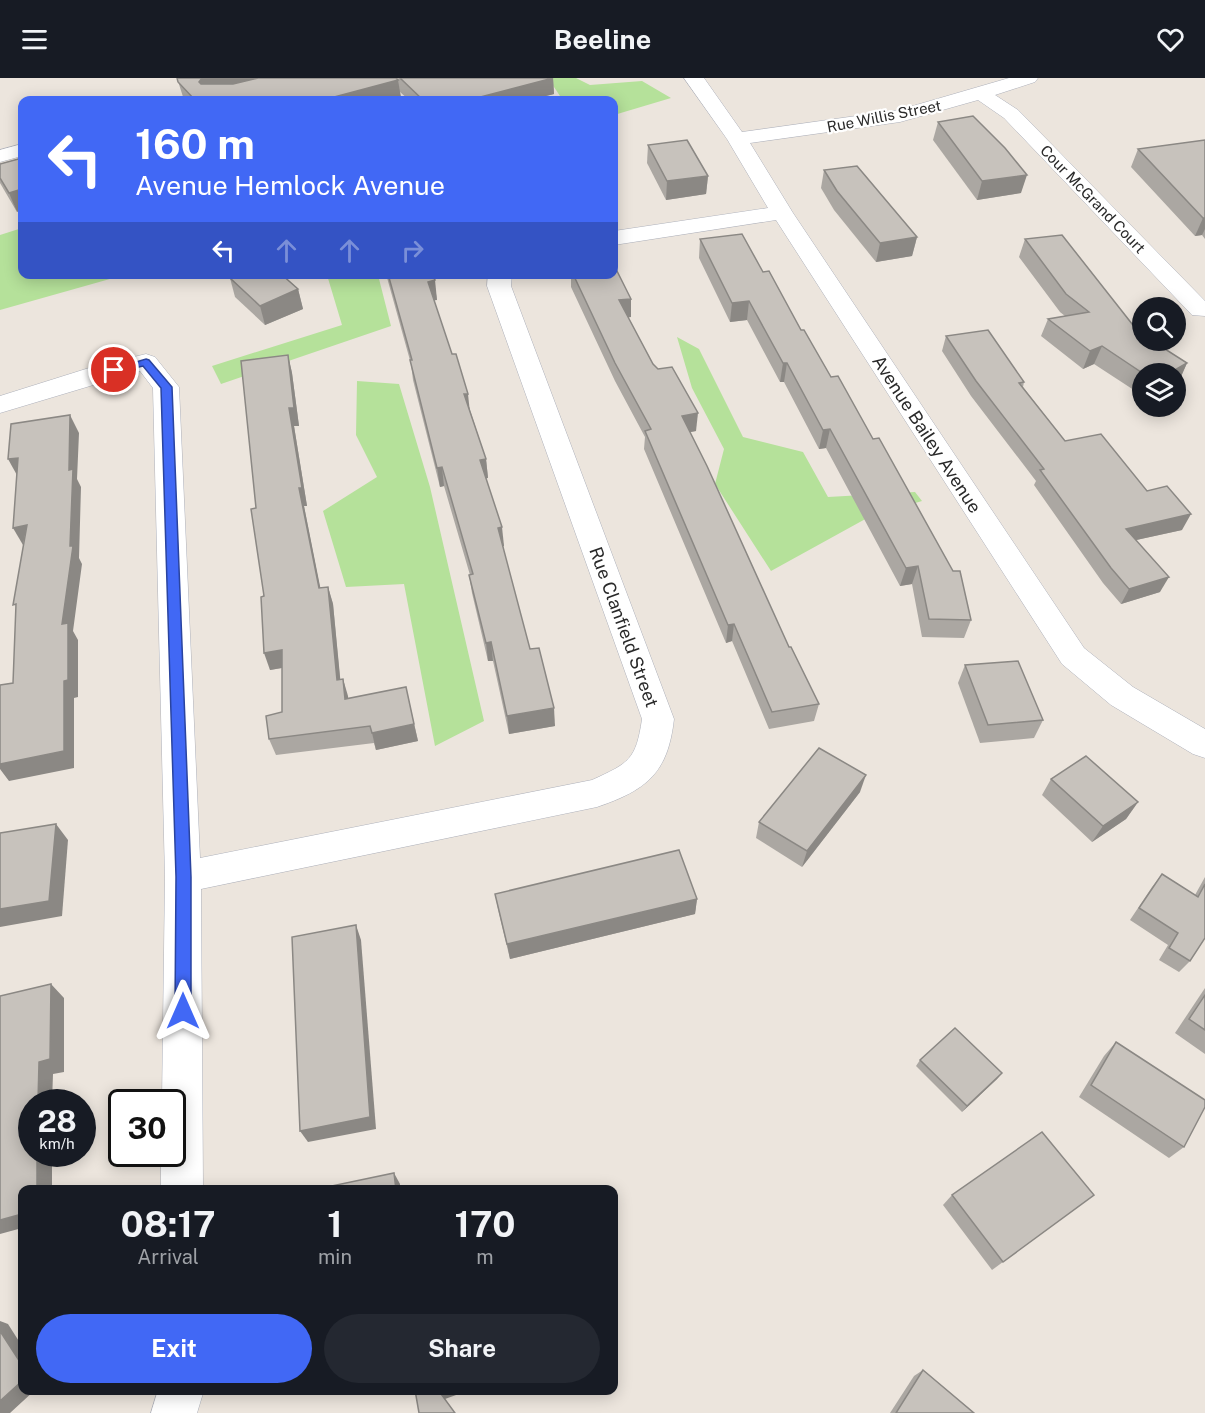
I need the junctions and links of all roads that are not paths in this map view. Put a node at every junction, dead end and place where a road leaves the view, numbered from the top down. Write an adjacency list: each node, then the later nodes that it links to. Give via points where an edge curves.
1 (694, 78): 4 (street, Avenue Bailey Avenue)
2 (1028, 78): 3 (street, Rue Willis Street)
3 (981, 94): 4 (street, Rue Willis Street, via 900,116); 10 (street, Cour McGrand Court, via 1011,114)
4 (737, 139): 7 (street, Avenue Bailey Avenue)
5 (18, 151): 6 (street)
6 (0, 156)
7 (782, 213): 8 (street); 12 (street, Avenue Bailey Avenue, via 1073,656 1122,696)
8 (618, 237)
9 (500, 279): 13 (street, Rue Clanfield Street, via 658,719 655,747 638,774 597,793)
10 (1200, 310)
11 (0, 405): 13 (street, via 146,362 166,387)
12 (1205, 745)
13 (183, 877): 14 (street)
14 (182, 1185)
15 (179, 1395): 16 (street)
16 (174, 1413)

